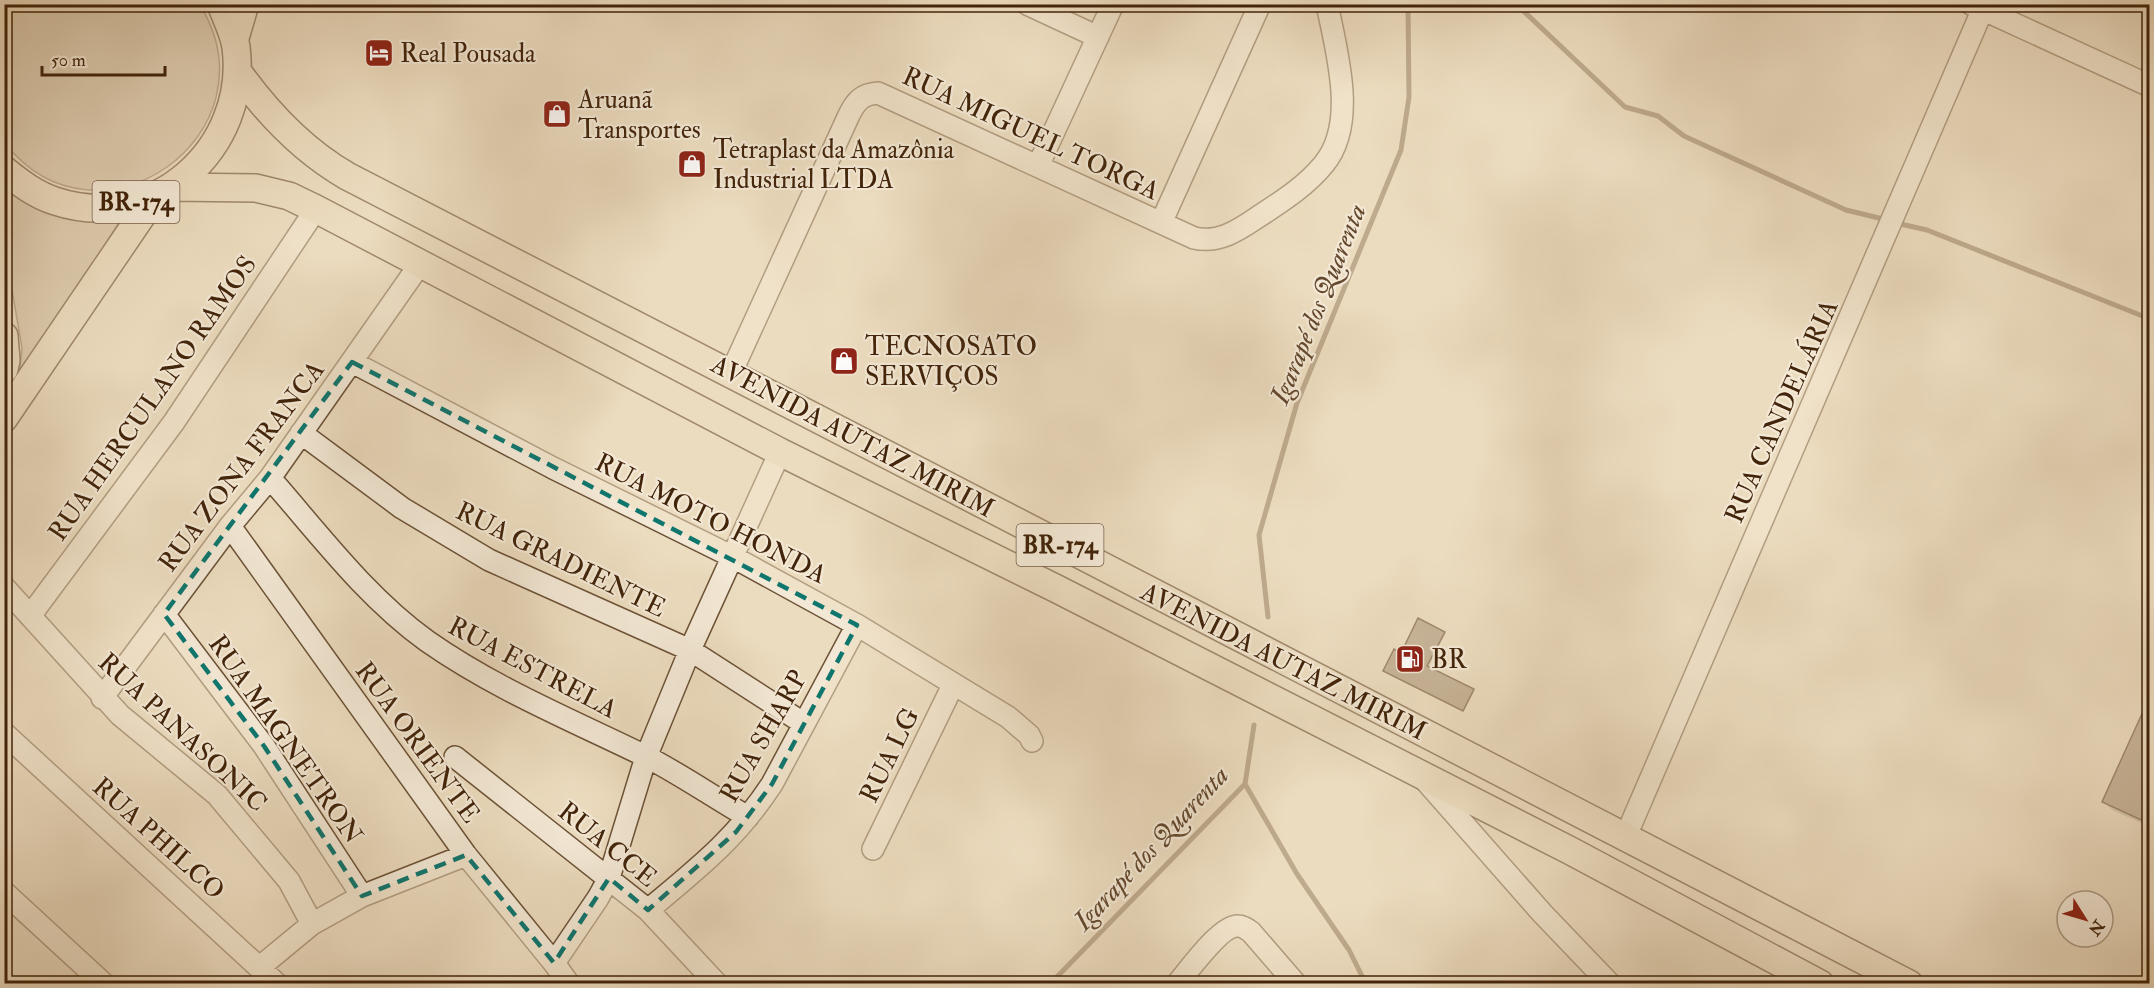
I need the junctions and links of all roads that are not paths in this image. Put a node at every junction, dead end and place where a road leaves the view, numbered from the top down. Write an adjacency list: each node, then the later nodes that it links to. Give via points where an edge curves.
1 (221, 4): 9 (main road, BR-174)
2 (245, 4): 9 (main road)
3 (1027, 4): 8 (street)
4 (1113, 4): 8 (street)
5 (1260, 4): 16 (street)
6 (1327, 4): 16 (street, RUA MIGUEL TORGA, via 1341,70 1342,99 1341,125 1326,162 1285,199 1232,234 1206,241)
7 (1979, 6): 11 (street); 44 (street, RUA CANDELÁRIA, via 1909,184)
8 (1098, 37): 12 (street)
9 (235, 38): 10 (main road, BR-174)
10 (238, 72): 14 (main road, BR-174, via 232,106 219,138 199,165); 21 (main road, AVENIDA AUTAZ MIRIM / BR-174, via 285,129 328,165)
11 (2150, 86)
12 (1038, 166): 16 (street, RUA MIGUEL TORGA); 21 (street, RUA MIGUEL TORGA, via 878,93 860,98)
13 (4, 170): 14 (main road, BR-174, via 24,186 55,201 88,208 122,206)
14 (163, 191): 15 (main road, AVENIDA AUTAZ MIRIM / BR-174, via 256,188 289,196); 22 (main road)
15 (316, 209): 17 (main road, AVENIDA AUTAZ MIRIM / BR-174); 32 (street, RUA HERCULANO RAMOS, via 174,422)
16 (1161, 223)
17 (420, 264): 19 (street, RUA ZONA FRANCA); 24 (main road, AVENIDA AUTAZ MIRIM / BR-174)
18 (4, 336): 20 (main road)
19 (352, 362): 23 (street, RUA ZONA FRANCA); 28 (street, RUA MOTO HONDA)
20 (4, 369)
21 (731, 373): 27 (main road, AVENIDA AUTAZ MIRIM / BR-174)
22 (4, 418)
23 (301, 433): 25 (street, RUA ZONA FRANCA); 34 (street, RUA GRADIENTE, via 402,508 489,560)
24 (780, 452): 28 (street); 30 (main road, AVENIDA AUTAZ MIRIM / BR-174)
25 (270, 478): 26 (street, RUA ZONA FRANCA); 41 (street, RUA ESTRELA, via 356,576 426,640 486,679)
26 (230, 526): 31 (street, RUA ZONA FRANCA); 46 (street, RUA ORIENTE)
27 (1076, 553): 30 (main road); 44 (main road, AVENIDA AUTAZ MIRIM / BR-174)
28 (733, 557): 33 (street, RUA MOTO HONDA); 34 (street)
29 (4, 587): 32 (street, RUA PANASONIC)
30 (1057, 589): 42 (main road, AVENIDA AUTAZ MIRIM / BR-174)
31 (164, 614): 36 (street, RUA ZONA FRANCA); 49 (street, RUA MAGNETRON, via 264,746)
32 (30, 615): 36 (street, RUA PANASONIC)
33 (857, 625): 35 (street, RUA MOTO HONDA); 37 (street, RUA SHARP)
34 (690, 650): 37 (street, RUA GRADIENTE); 41 (street)
35 (953, 685): 39 (street, RUA MOTO HONDA, via 1008,717); 45 (street, RUA LG)
36 (102, 698): 51 (street, RUA PANASONIC, via 217,795 290,880)
37 (803, 723): 43 (street, RUA SHARP, via 772,784)
38 (4, 734): 53 (street, RUA PHILCO)
39 (1032, 741)
40 (455, 757): 47 (street, RUA CCE)
41 (646, 757): 43 (street, RUA ESTRELA); 47 (street)
42 (1420, 775): 60 (street); 61 (main road, AVENIDA AUTAZ MIRIM / BR-174, via 1569,849)
43 (748, 817): 50 (street, RUA SHARP, via 717,852)
44 (1625, 838): 62 (main road, AVENIDA AUTAZ MIRIM / BR-174)
45 (873, 849)
46 (466, 855): 49 (street); 52 (street, RUA ORIENTE)
47 (609, 878): 50 (street, RUA CCE); 52 (street)
48 (4, 892): 54 (street)
49 (362, 896): 51 (street)
50 (648, 910): 57 (street, RUA CCE)
51 (312, 924): 53 (street)
52 (554, 963): 56 (street, RUA ORIENTE)
53 (260, 967): 55 (street, RUA PHILCO)
54 (104, 984)
55 (277, 984)
56 (569, 984)
57 (717, 984)
58 (1177, 984): 59 (street, via 1220,935 1237,926 1251,932)
59 (1296, 984)
60 (1610, 984)
61 (1820, 984)
62 (1909, 984)

